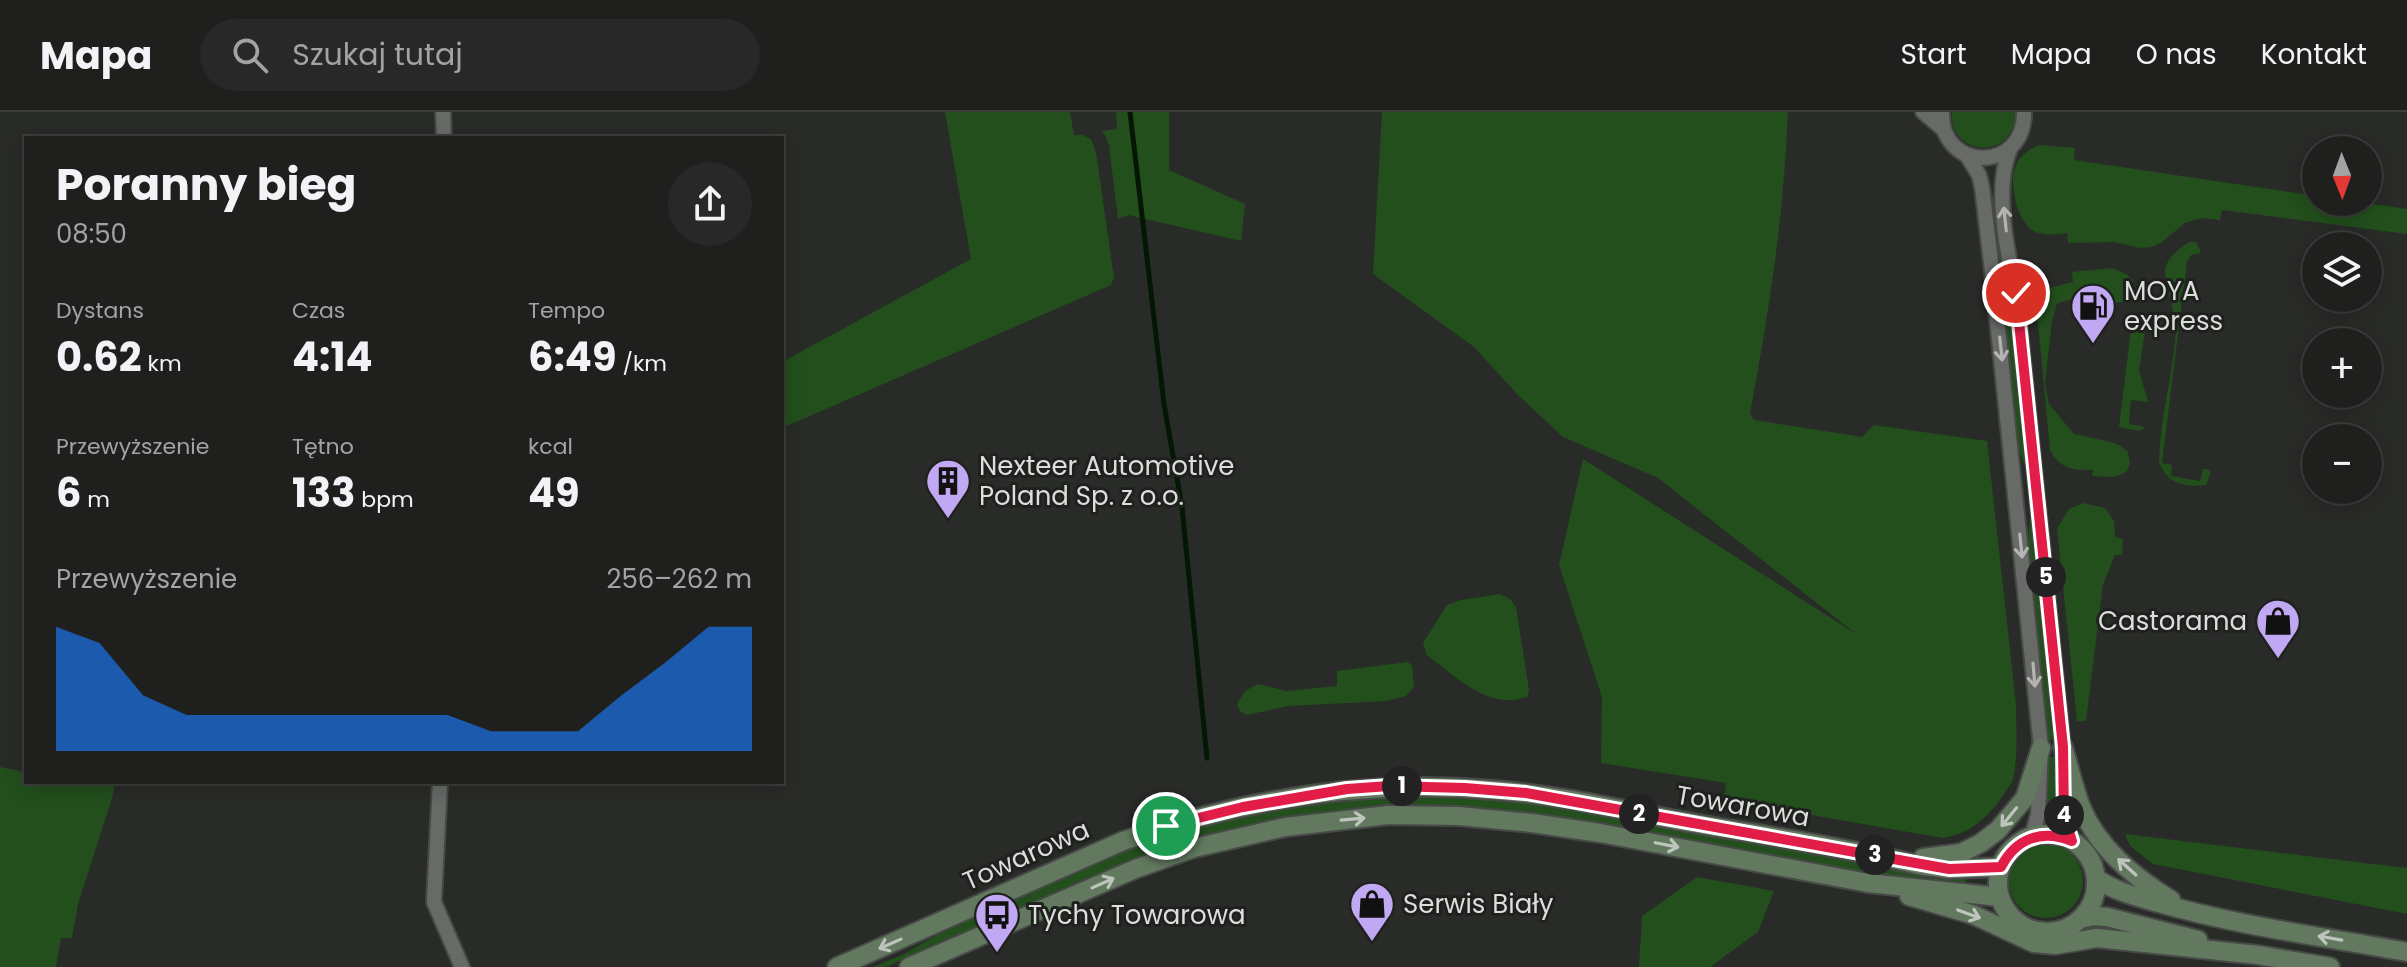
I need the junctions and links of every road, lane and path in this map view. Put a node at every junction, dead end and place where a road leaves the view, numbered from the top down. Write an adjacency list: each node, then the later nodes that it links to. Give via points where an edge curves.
1 (443, 112): 6 (street)
2 (1923, 112): 5 (street)
3 (1942, 112): 5 (street)
4 (2024, 112): 7 (street, via 2022,131)
5 (1943, 129): 8 (street)
6 (444, 136)
7 (2011, 147): 8 (street, via 1984,158); 9 (street, one-way to 7, via 2001,186)
8 (1966, 154): 10 (street, one-way to 10, via 1982,187)
9 (2063, 747): 13 (street, via 2064,816); 19 (street, one-way to 9, via 2144,883 2104,847 2082,809)
10 (2041, 748): 12 (street); 14 (street, one-way to 14, via 2025,798 1981,843 1943,857)
11 (440, 784): 23 (street, via 434,902)
12 (2032, 837): 13 (street); 15 (street, via 2013,848)
13 (2072, 841): 16 (street, via 2092,863)
14 (1892, 858): 15 (street, Towarowa, via 1949,869); 24 (street, Towarowa, one-way to 24, via 1526,793 1425,786 1347,789 1243,807 1123,841)
15 (2001, 867): 18 (street)
16 (2096, 878): 19 (street); 20 (street, via 2090,907)
17 (1868, 883): 18 (street, Towarowa); 22 (street, one-way to 22, via 1974,915 2034,943 2097,938); 25 (street, Towarowa, one-way to 17, via 1194,848 1285,827 1388,815 1532,823)
18 (2000, 897): 20 (street, via 2015,921 2041,932 2055,932)
19 (2190, 912): 21 (street, one-way to 19)
20 (2080, 919): 22 (street, via 2107,917)
21 (2407, 952)
22 (2258, 955): 26 (street)
23 (462, 967)
24 (837, 967)
25 (909, 967)
26 (2330, 967)

